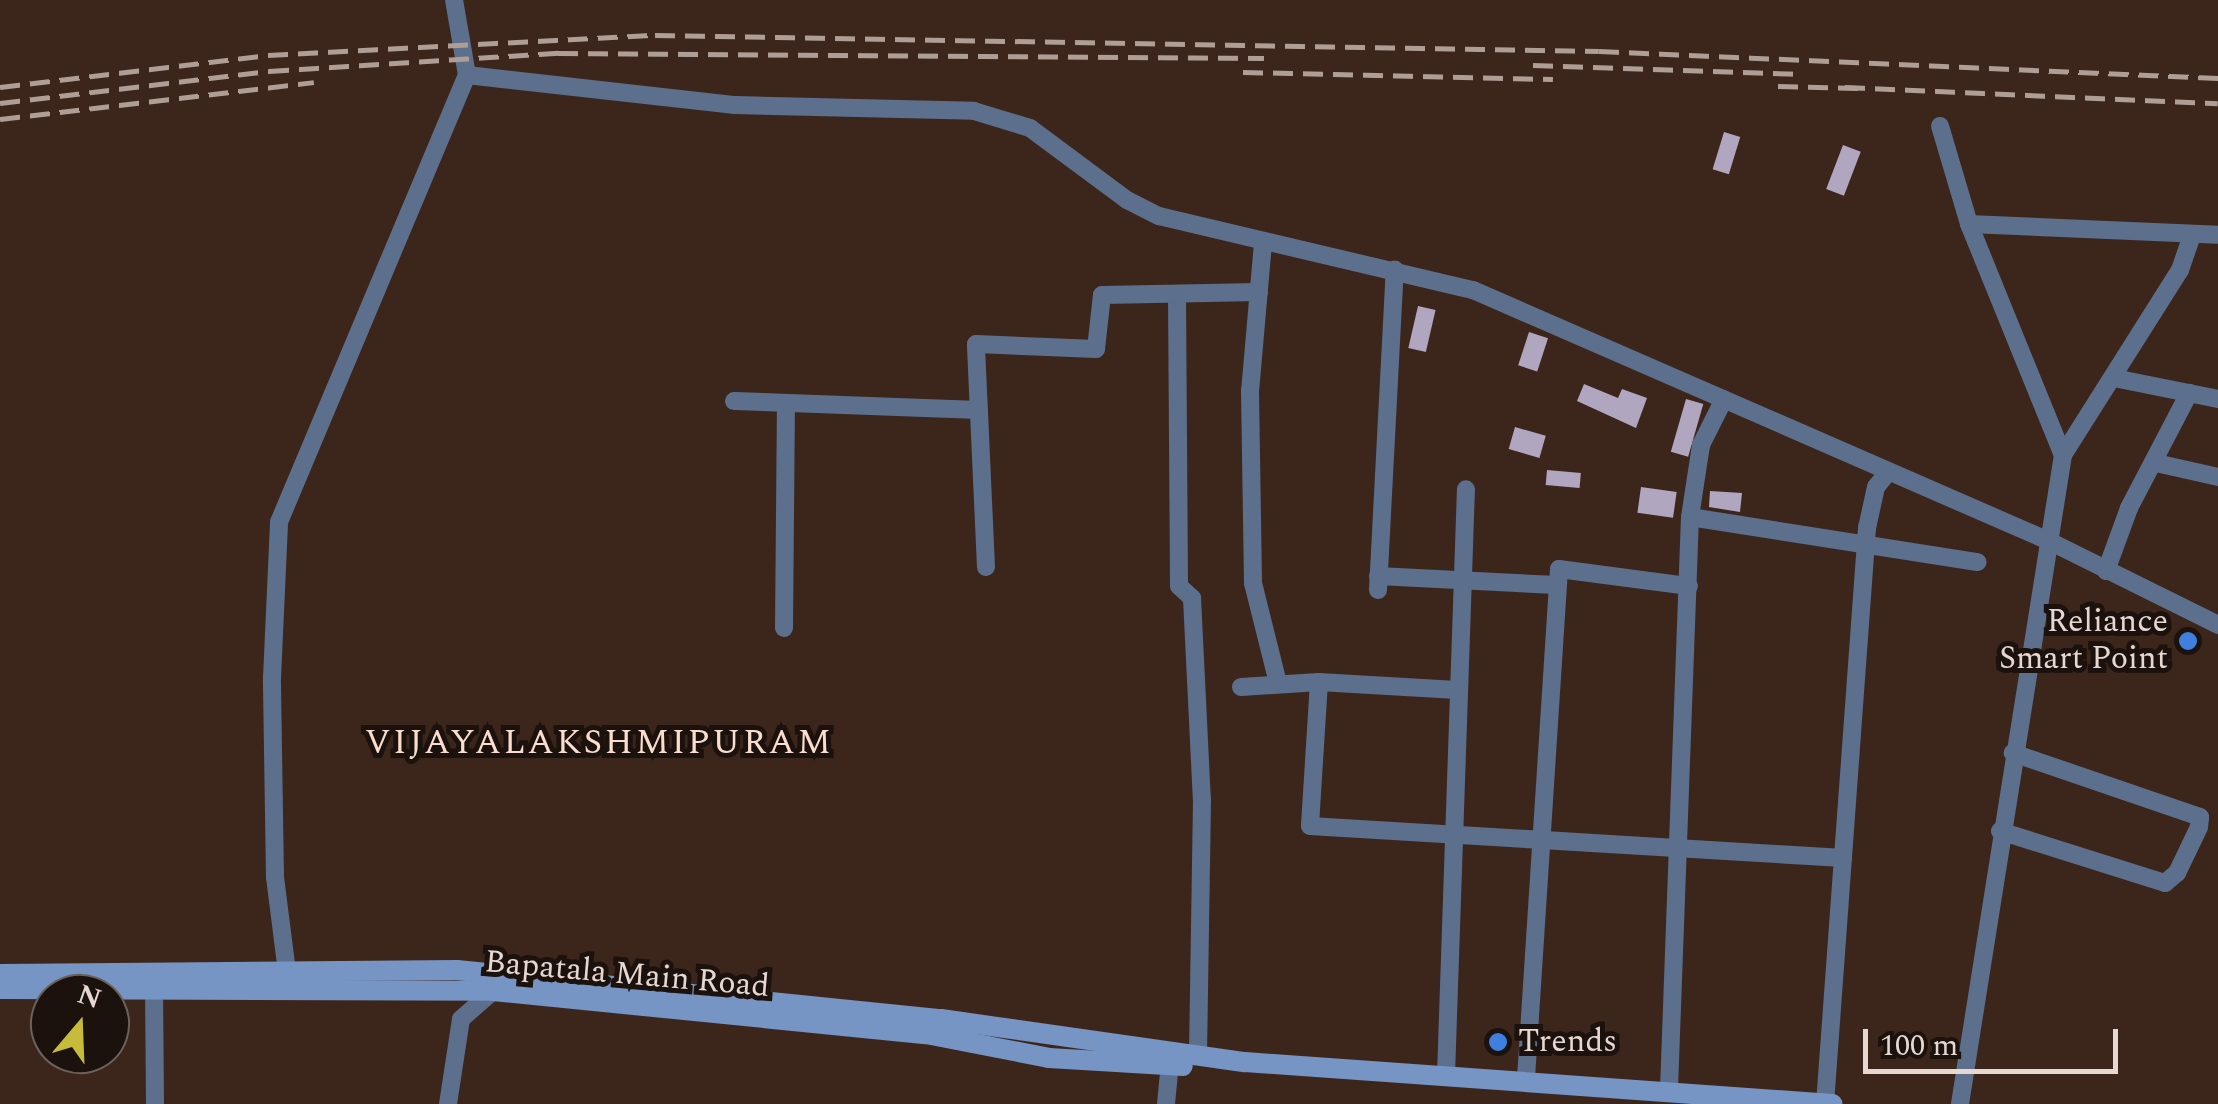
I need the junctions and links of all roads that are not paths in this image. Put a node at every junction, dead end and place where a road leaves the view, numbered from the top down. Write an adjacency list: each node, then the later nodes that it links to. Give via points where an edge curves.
1 (454, 0): 2 (street)
2 (467, 75): 7 (street, via 736,105 974,111 1030,128 1127,200 1160,216); 44 (street, via 279,522 274,857)
3 (1940, 126): 4 (street)
4 (1969, 224): 6 (street); 18 (street)
5 (2218, 235): 6 (street)
6 (2192, 236): 11 (street, via 2180,270)
7 (1263, 243): 8 (street); 9 (street)
8 (1395, 269): 13 (street, via 1473,290); 29 (street, via 1378,583)
9 (1258, 292): 10 (street); 34 (street, via 1250,391 1253,583)
10 (1176, 296): 17 (street, via 1102,295 1096,349 976,344); 49 (street, via 1180,586 1192,598 1202,781)
11 (2114, 378): 12 (street); 18 (street)
12 (2189, 394): 14 (street); 19 (street)
13 (1724, 399): 20 (street); 23 (street, via 1702,445)
14 (2218, 399)
15 (734, 401): 16 (street)
16 (786, 403): 17 (street); 33 (street)
17 (979, 410): 27 (street)
18 (2063, 454): 24 (street)
19 (2156, 463): 21 (street); 28 (street, via 2129,508)
20 (1888, 472): 24 (street); 25 (street, via 1876,487)
21 (2218, 477)
22 (1466, 489): 29 (street)
23 (1690, 517): 25 (street); 31 (street)
24 (2048, 541): 28 (street); 38 (street)
25 (1866, 544): 26 (street); 43 (street)
26 (1978, 562)
27 (986, 567)
28 (2106, 571): 32 (street)
29 (1464, 580): 30 (street); 37 (street)
30 (1557, 585): 31 (street, via 1559,568); 40 (street)
31 (1690, 586): 42 (street)
32 (2218, 625)
33 (784, 628)
34 (1278, 682): 35 (street); 36 (street)
35 (1319, 682): 37 (street); 41 (street, via 1310,826)
36 (1241, 688)
37 (1457, 690): 41 (street)
38 (2013, 752): 39 (street); 39 (street, via 2200,817 2199,828 2177,873 2164,883)
39 (2000, 832): 59 (street)
40 (1542, 836): 41 (street); 42 (street); 53 (street)
41 (1452, 839): 52 (street)
42 (1680, 844): 43 (street); 54 (street)
43 (1843, 858): 58 (street)
44 (287, 972): 45 (main road, Bapatala Main Road); 50 (main road, Bapatala Main Road, via 458,970 940,1019)
45 (0, 974)
46 (154, 988): 47 (main road, Bapatala Main Road); 48 (main road, Bapatala Main Road); 55 (street)
47 (0, 989)
48 (493, 990): 50 (main road, Bapatala Main Road, via 926,1034 1049,1058); 56 (street, via 461,1019)
49 (1198, 1055): 50 (main road, Bapatala Main Road); 51 (main road, Bapatala Main Road)
50 (1172, 1059): 51 (main road, Bapatala Main Road); 57 (street)
51 (1244, 1062): 52 (main road, Bapatala Main Road)
52 (1446, 1075): 53 (main road, Bapatala Main Road)
53 (1526, 1078): 54 (main road, Bapatala Main Road)
54 (1670, 1089): 58 (main road, Bapatala Main Road)
55 (155, 1104)
56 (448, 1104)
57 (1166, 1104)
58 (1828, 1104)
59 (1960, 1104)

